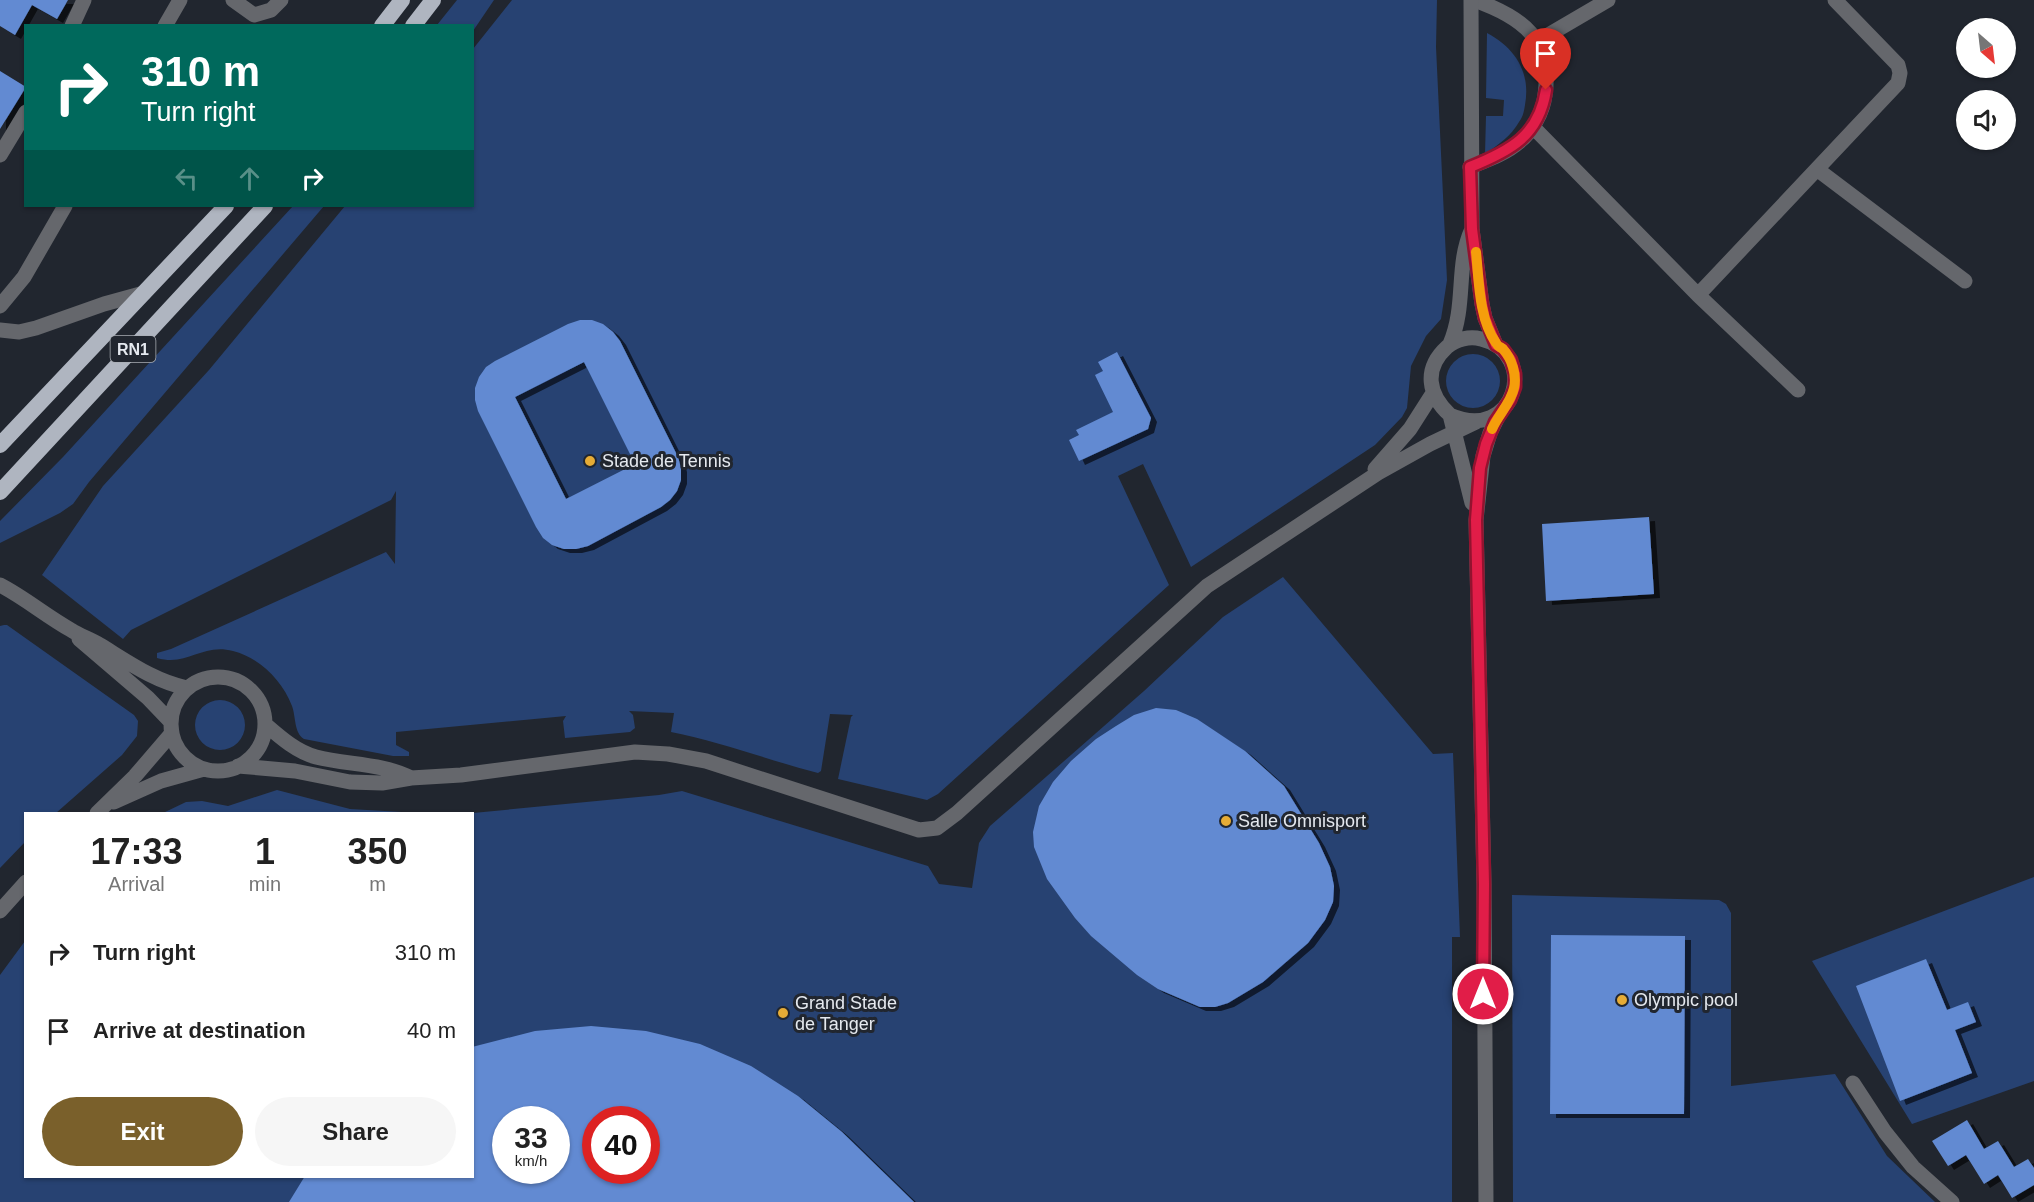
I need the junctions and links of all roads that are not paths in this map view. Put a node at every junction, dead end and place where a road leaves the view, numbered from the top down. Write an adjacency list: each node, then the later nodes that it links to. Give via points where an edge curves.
1 (84, 0): 10 (street)
2 (180, 0): 11 (street)
3 (233, 0): 4 (street, via 254,15 271,10)
4 (282, 0)
5 (402, 0): 12 (highway)
6 (433, 0): 13 (highway)
7 (1473, 0): 14 (street, via 1501,9); 18 (street)
8 (1608, 0): 14 (street)
9 (1835, 0): 19 (street, via 1898,65 1900,74 1898,83)
10 (73, 24)
11 (166, 24)
12 (384, 24)
13 (415, 24)
14 (1538, 41): 16 (street, via 1548,77 1544,102)
15 (24, 115): 17 (street)
16 (1533, 127): 18 (street, via 1520,142 1498,156); 26 (street)
17 (0, 155)
18 (1470, 167): 23 (street)
19 (1818, 170): 24 (street); 26 (street)
20 (64, 207): 27 (street, via 24,277)
21 (225, 207): 25 (highway, RN1)
22 (265, 207): 39 (highway, RN1)
23 (1472, 229): 29 (street, via 1463,256 1458,327); 30 (street, via 1482,304)
24 (1965, 281)
25 (144, 293): 28 (street, via 36,328 19,332); 37 (highway, RN1)
26 (1698, 295): 31 (street)
27 (0, 306)
28 (0, 330)
29 (1450, 344): 30 (street, via 1463,338 1477,338); 32 (street, via 1433,366)
30 (1496, 345): 33 (street, via 1511,360 1515,374 1515,387)
31 (1798, 390)
32 (1433, 393): 34 (street); 38 (street, via 1398,445)
33 (1501, 411): 35 (street); 40 (street, via 1483,456)
34 (1450, 415): 35 (street); 36 (street)
35 (1476, 422): 36 (street)
36 (1455, 431): 38 (street); 40 (street)
37 (0, 445)
38 (1354, 490): 50 (street, via 1196,596 937,828 919,830 706,761 668,754 634,752)
39 (0, 492)
40 (1476, 520): 55 (street)
41 (0, 574): 43 (street)
42 (0, 585): 43 (street)
43 (20, 595): 44 (street)
44 (71, 631): 45 (street, via 160,680); 47 (street, via 148,698)
45 (187, 688): 46 (street, via 209,677 244,684 260,702); 47 (street, via 176,703)
46 (266, 725): 48 (street, via 255,754); 50 (street, via 290,745 315,757 389,770)
47 (171, 727): 49 (street, via 180,751); 51 (street, via 135,776)
48 (238, 766): 49 (street, via 221,771); 50 (street, via 367,783)
49 (204, 769): 51 (street, via 161,781)
50 (411, 778)
51 (100, 810)
52 (24, 884): 53 (street)
53 (0, 911)
54 (1853, 1083): 56 (street, via 1913,1167)
55 (1486, 1202)
56 (1952, 1202)

